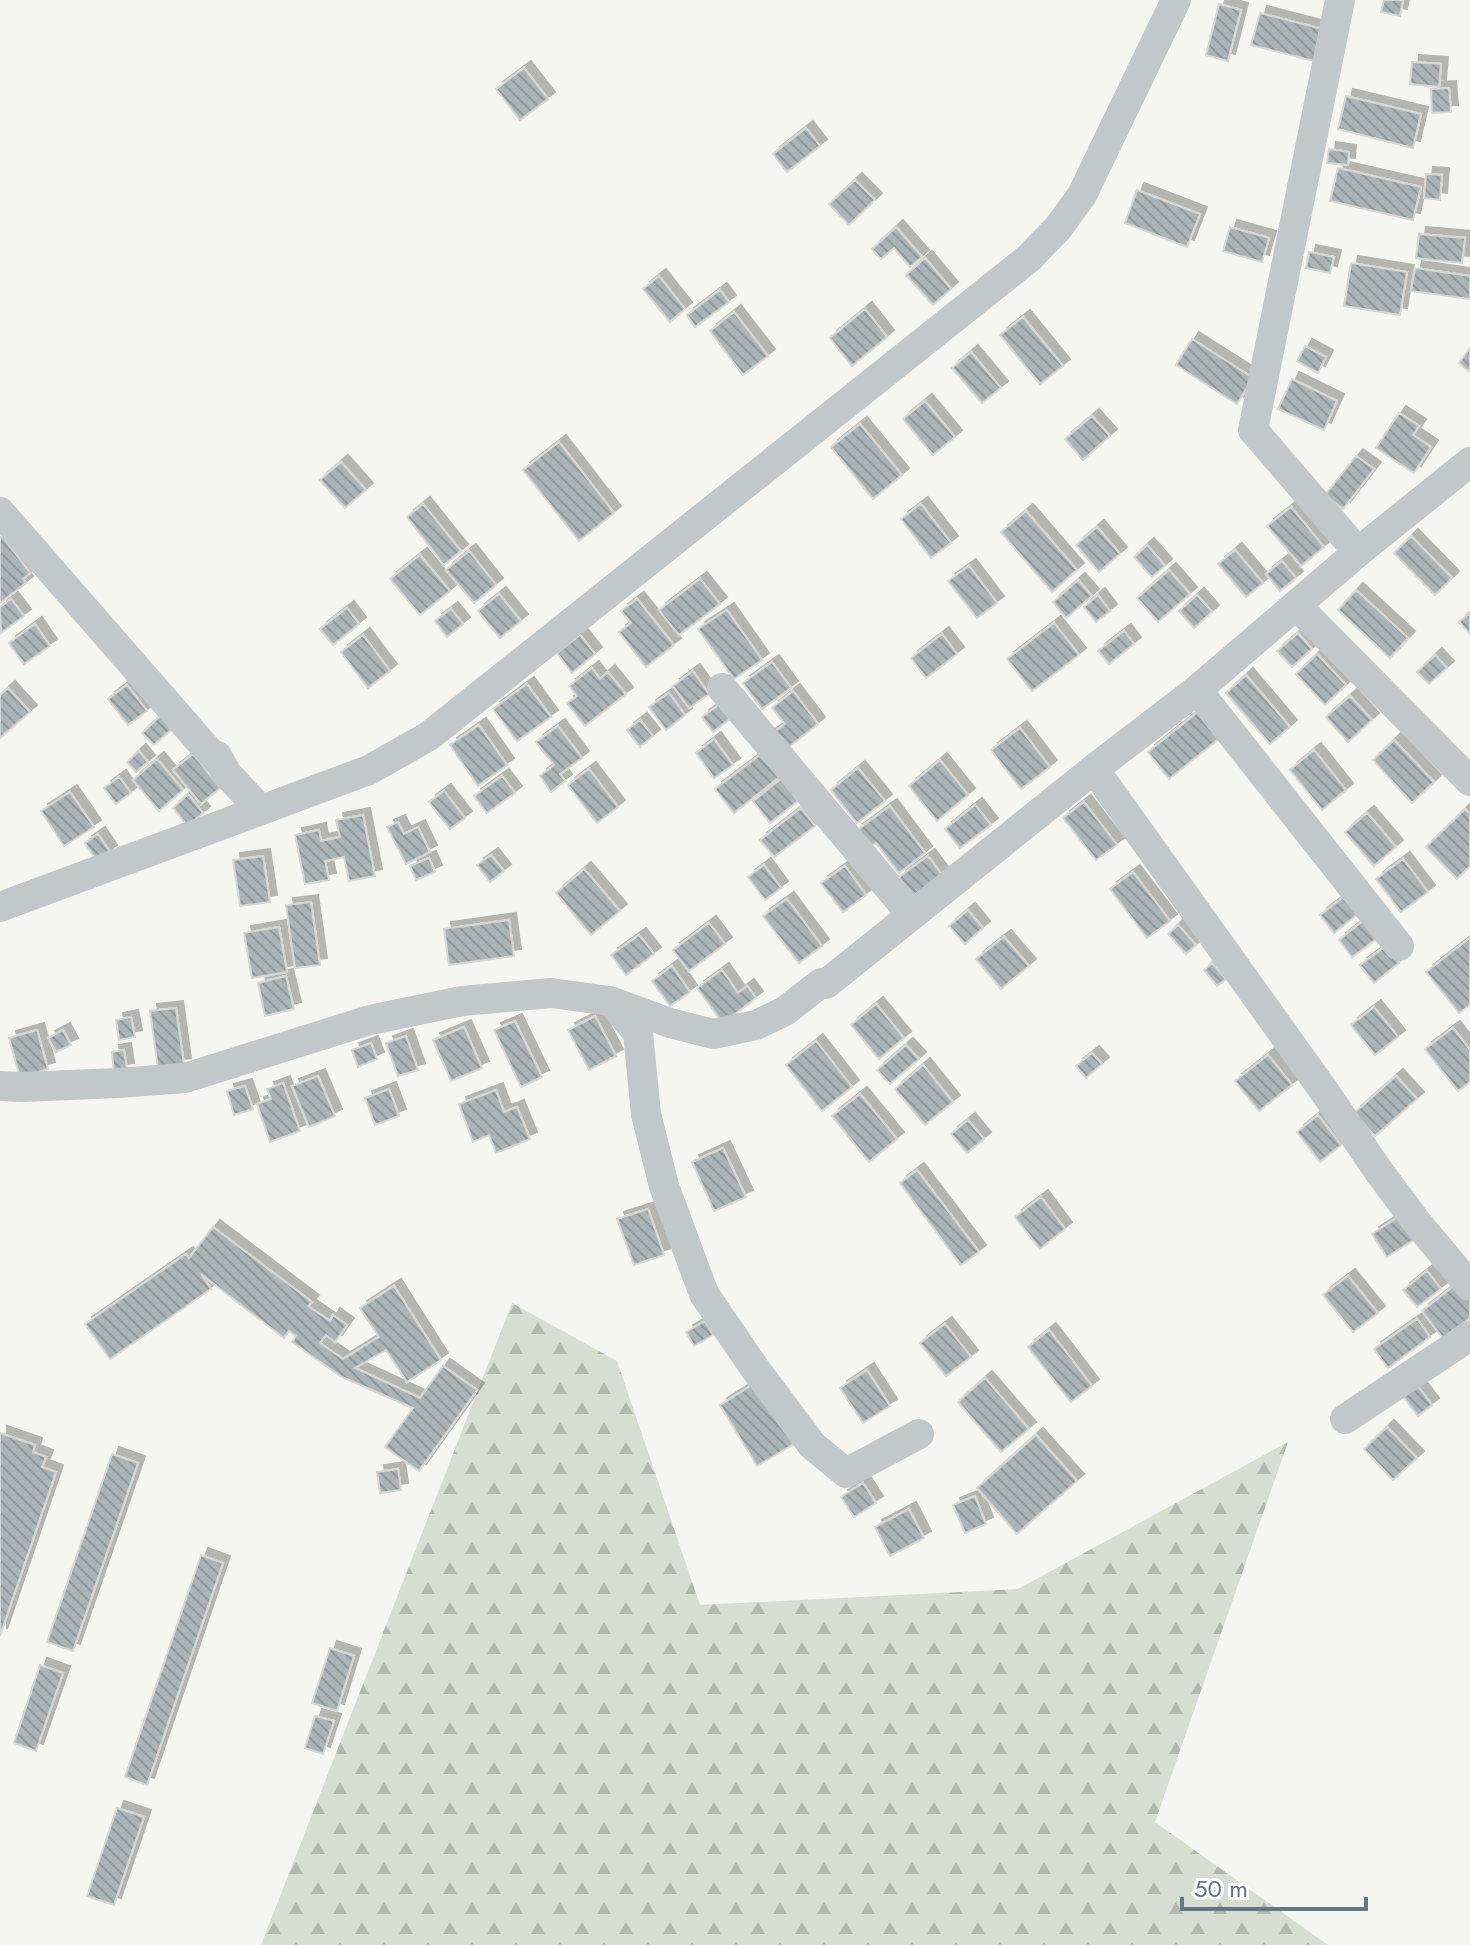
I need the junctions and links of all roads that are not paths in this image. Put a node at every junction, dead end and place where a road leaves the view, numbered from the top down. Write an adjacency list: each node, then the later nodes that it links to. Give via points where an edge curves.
1 (1176, 0): 11 (street, via 1082,195 1029,258 429,736 369,770)
2 (1340, 0): 5 (street, via 1253,430)
3 (1470, 462): 5 (street)
4 (0, 512): 11 (street)
5 (1358, 552): 6 (street)
6 (1296, 605): 8 (street); 10 (street)
7 (722, 688): 13 (street)
8 (1197, 690): 9 (street); 14 (street)
9 (1094, 769): 13 (street); 17 (street, via 1380,1173)
10 (1470, 781)
11 (260, 809): 12 (street)
12 (0, 907)
13 (912, 915): 15 (street, via 826,984 756,1025 713,1034)
14 (1399, 946)
15 (610, 1001): 16 (street, via 551,993 462,1001 370,1020 185,1078); 20 (street, via 638,1033 646,1114 664,1186 704,1294 756,1370 812,1445 846,1473)
16 (0, 1086)
17 (1470, 1286)
18 (1470, 1336): 19 (street)
19 (1345, 1419)
20 (919, 1434)

